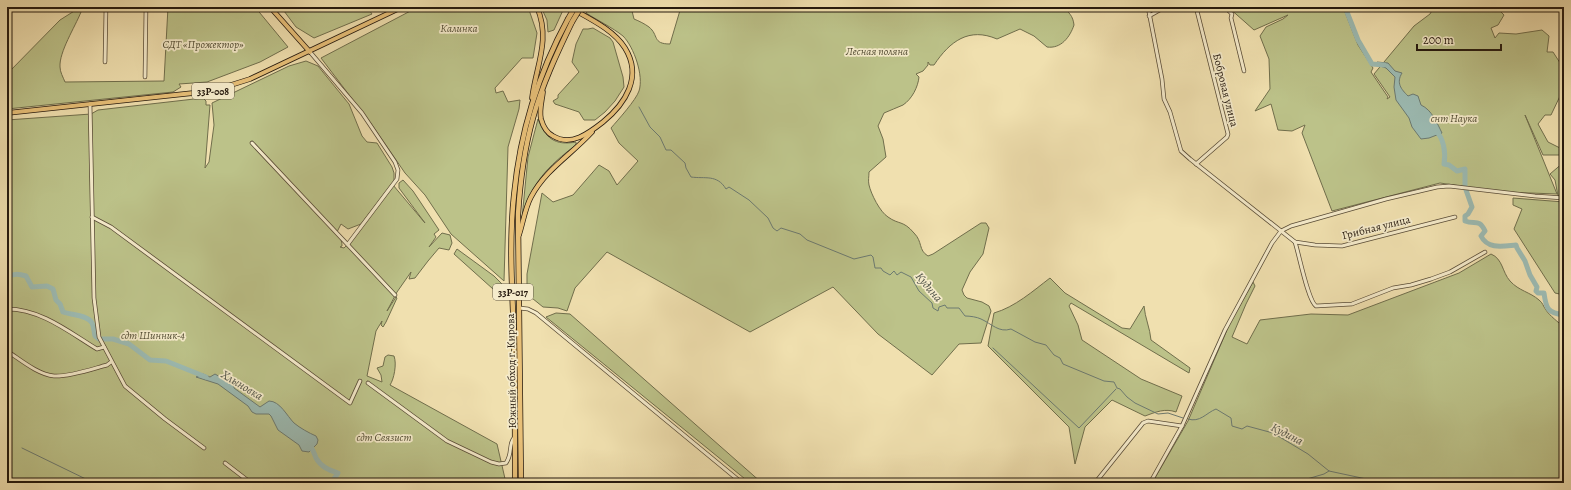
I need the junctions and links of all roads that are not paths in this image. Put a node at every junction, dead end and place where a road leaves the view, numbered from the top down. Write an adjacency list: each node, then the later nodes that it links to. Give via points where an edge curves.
1 (106, 7): 16 (street)
2 (146, 7): 18 (street)
3 (270, 7): 15 (main road)
4 (402, 7): 15 (main road, 33Р-008)
5 (537, 7): 20 (main road, via 544,43)
6 (569, 7): 23 (main road, via 612,34 624,47 631,62 632,78 628,94 618,109)
7 (575, 7): 14 (highway, Южный обход г. Кирова / 33Р-017, bridge)
8 (581, 7): 14 (highway, Южный обход г. Кирова / 33Р-017, bridge)
9 (1148, 7): 13 (street)
10 (1165, 7): 13 (street)
11 (1196, 7): 25 (street, Бобровая улица, via 1228,134)
12 (1225, 7): 17 (street, via 1232,14)
13 (1149, 16): 25 (street, Грибная улица, via 1164,99 1181,151)
14 (570, 21): 19 (highway, Южный обход г. Кирова / 33Р-017); 20 (highway, Южный обход г. Кирова / 33Р-017, via 551,53)
15 (310, 52): 21 (main road, 33Р-008, via 250,79 212,91); 34 (street, via 362,112 398,170 397,179)
16 (105, 62)
17 (1244, 71)
18 (145, 77)
19 (543, 90): 23 (main road, via 541,118 551,135 561,140 570,140); 32 (highway, Южный обход г. Кирова / 33Р-017, via 533,118 524,160)
20 (532, 103): 45 (highway, Южный обход г. Кирова / 33Р-017, via 518,164 513,216)
21 (90, 104): 22 (main road, 33Р-008); 28 (street)
22 (7, 113)
23 (596, 128): 32 (main road, via 544,177 530,198)
24 (252, 143): 34 (street)
25 (1196, 164): 31 (street, Грибная улица)
26 (1564, 198): 31 (street, via 1450,186 1437,187 1337,212)
27 (7, 204): 30 (street, via 10,213)
28 (92, 217): 39 (street, via 95,314); 42 (street, via 112,227 350,403)
29 (1455, 217): 33 (street, Грибная улица, via 1342,246 1315,246)
30 (7, 226)
31 (1281, 231): 33 (street, Грибная улица); 44 (street, via 1225,330)
32 (518, 238): 37 (highway, Южный обход г. Кирова / 33Р-017)
33 (1295, 242): 35 (street, via 1308,292 1312,304 1316,306 1352,304 1393,288 1431,279 1450,272)
34 (348, 244): 36 (street)
35 (1485, 252)
36 (395, 295)
37 (519, 308): 50 (highway, Южный обход г. Кирова / 33Р-017); 51 (street, via 536,313)
38 (7, 309): 39 (street, via 47,318 97,349)
39 (104, 347): 41 (street)
40 (7, 351): 41 (street, via 30,366 55,376 107,366)
41 (111, 362): 46 (street, via 125,386)
42 (360, 381)
43 (368, 383): 45 (street, via 447,442 491,462 506,463 510,458 511,441)
44 (1182, 426): 52 (street, via 1148,421 1142,423); 53 (street)
45 (514, 438): 49 (highway, Южный обход г. Кирова / 33Р-017)
46 (204, 448)
47 (225, 463): 48 (street)
48 (251, 483)
49 (515, 483)
50 (521, 483)
51 (742, 483)
52 (1095, 483)
53 (1150, 483)

